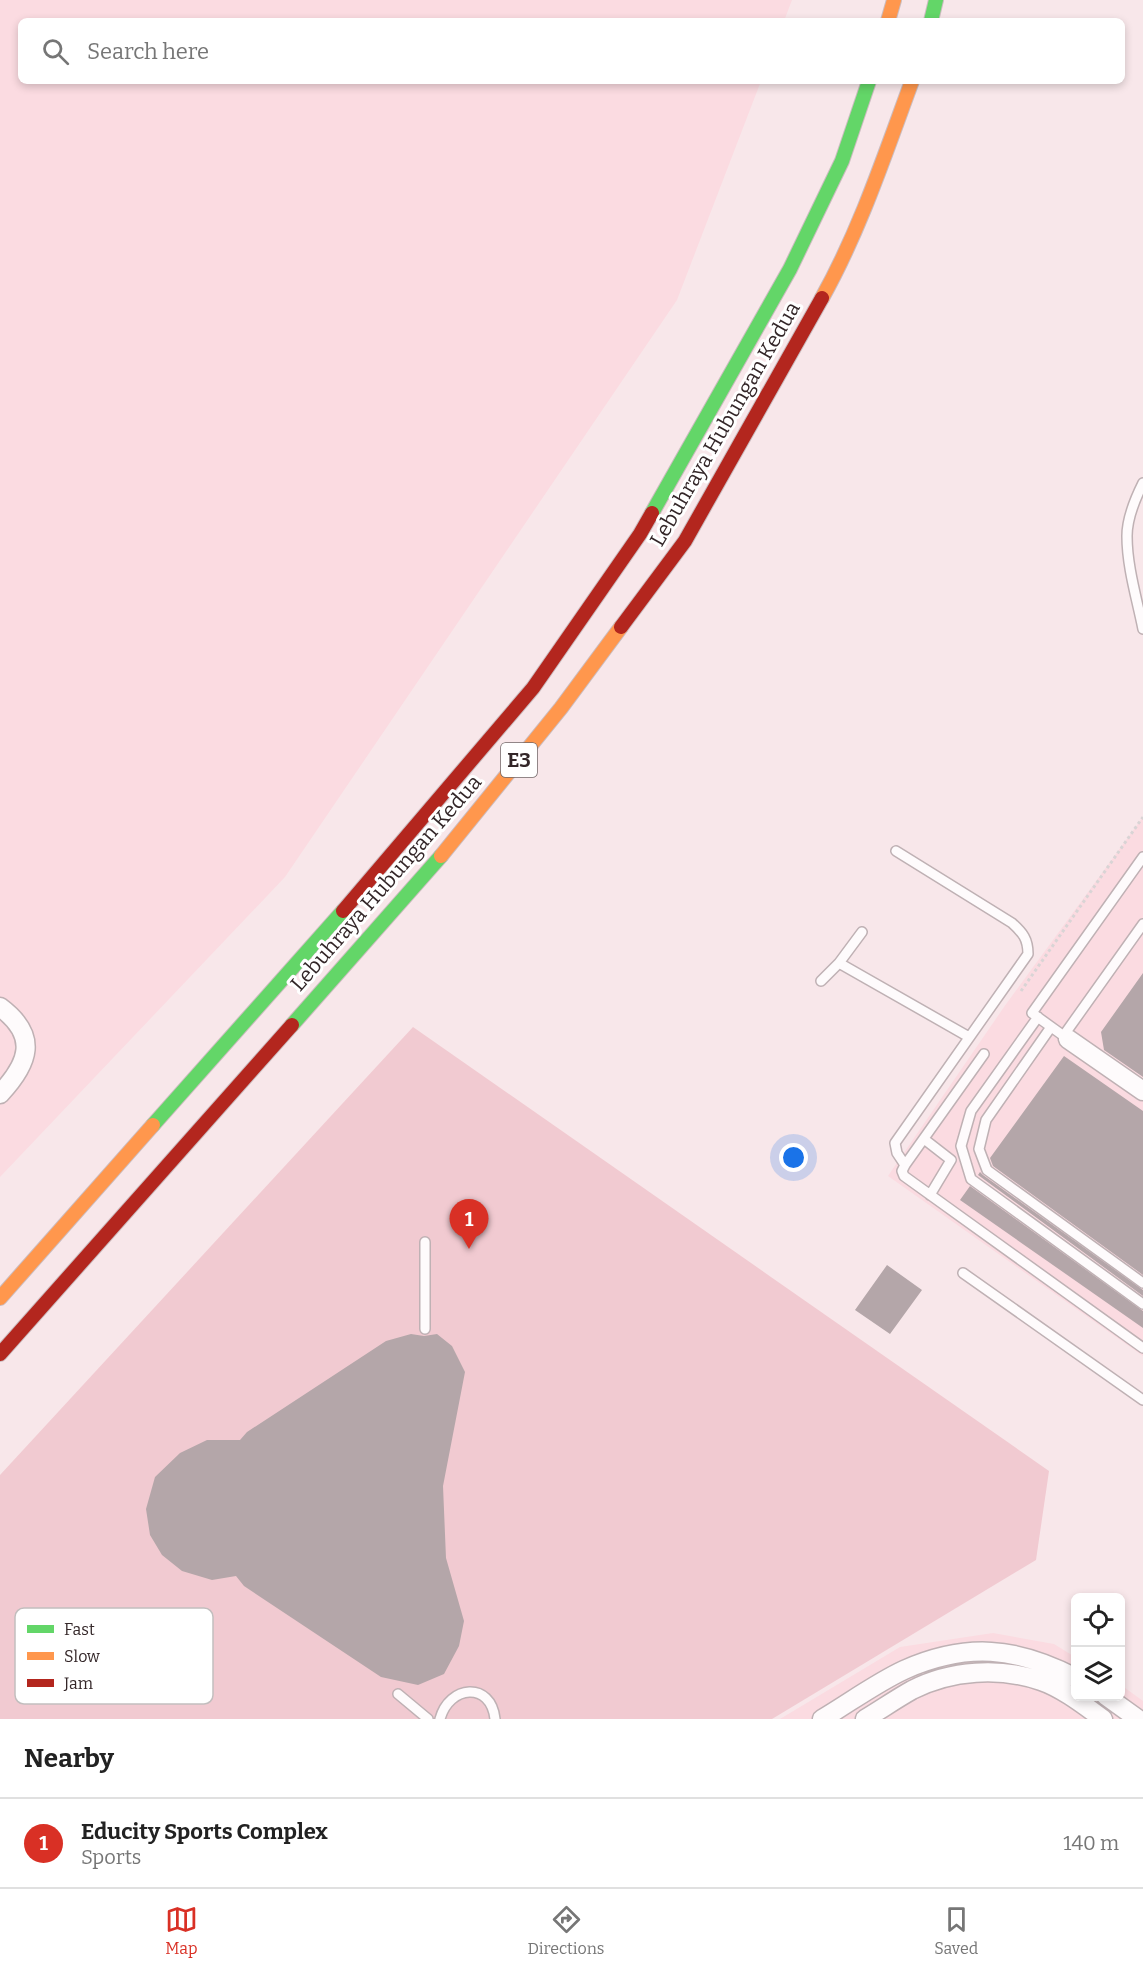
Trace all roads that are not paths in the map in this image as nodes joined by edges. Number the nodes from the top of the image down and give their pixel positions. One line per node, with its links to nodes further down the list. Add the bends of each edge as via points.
1 (894, 0): 3 (highway)
2 (936, 0): 4 (highway)
3 (889, 18)
4 (932, 18)
5 (868, 84): 29 (highway, Lebuhraya Hubungan Kedua / E3, via 842,161 790,269 640,534 533,688 378,871)
6 (911, 84): 33 (highway, Lebuhraya Hubungan Kedua / E3, via 835,275 685,541 561,708 423,878)
7 (1143, 483): 8 (lane, via 1133,503 1127,534)
8 (1143, 629)
9 (896, 850): 18 (lane, via 1012,923 1028,942 1028,954)
10 (1143, 857): 16 (lane)
11 (1143, 924): 19 (lane)
12 (862, 932): 13 (lane)
13 (839, 963): 14 (lane); 18 (lane)
14 (821, 981)
15 (0, 1006): 22 (street, via 21,1028 26,1045 23,1063)
16 (1035, 1015): 17 (lane); 30 (lane, via 971,1110 961,1146 971,1179)
17 (1052, 1027): 19 (lane); 28 (lane, via 986,1120 979,1149 987,1170)
18 (969, 1037): 24 (lane, via 895,1143)
19 (1066, 1037): 21 (street)
20 (984, 1054): 23 (lane)
21 (1143, 1091)
22 (0, 1094)
23 (924, 1139): 24 (lane); 25 (lane, via 951,1160)
24 (905, 1165): 25 (lane, via 904,1176)
25 (930, 1195): 32 (lane)
26 (425, 1242): 31 (lane)
27 (963, 1273): 34 (lane)
28 (1143, 1283)
29 (0, 1298)
30 (1143, 1304)
31 (425, 1329)
32 (1143, 1348)
33 (0, 1354)
34 (1143, 1400)
35 (1071, 1676): 41 (street, via 1011,1653 971,1651 934,1658 903,1670)
36 (398, 1694): 38 (lane)
37 (1113, 1701): 44 (street)
38 (428, 1719)
39 (440, 1719): 40 (lane, via 447,1701 466,1692 487,1699)
40 (495, 1719)
41 (822, 1719)
42 (865, 1719): 43 (street, via 912,1690 940,1679 972,1673 1007,1673 1043,1681)
43 (1103, 1719)
44 (1138, 1719)

